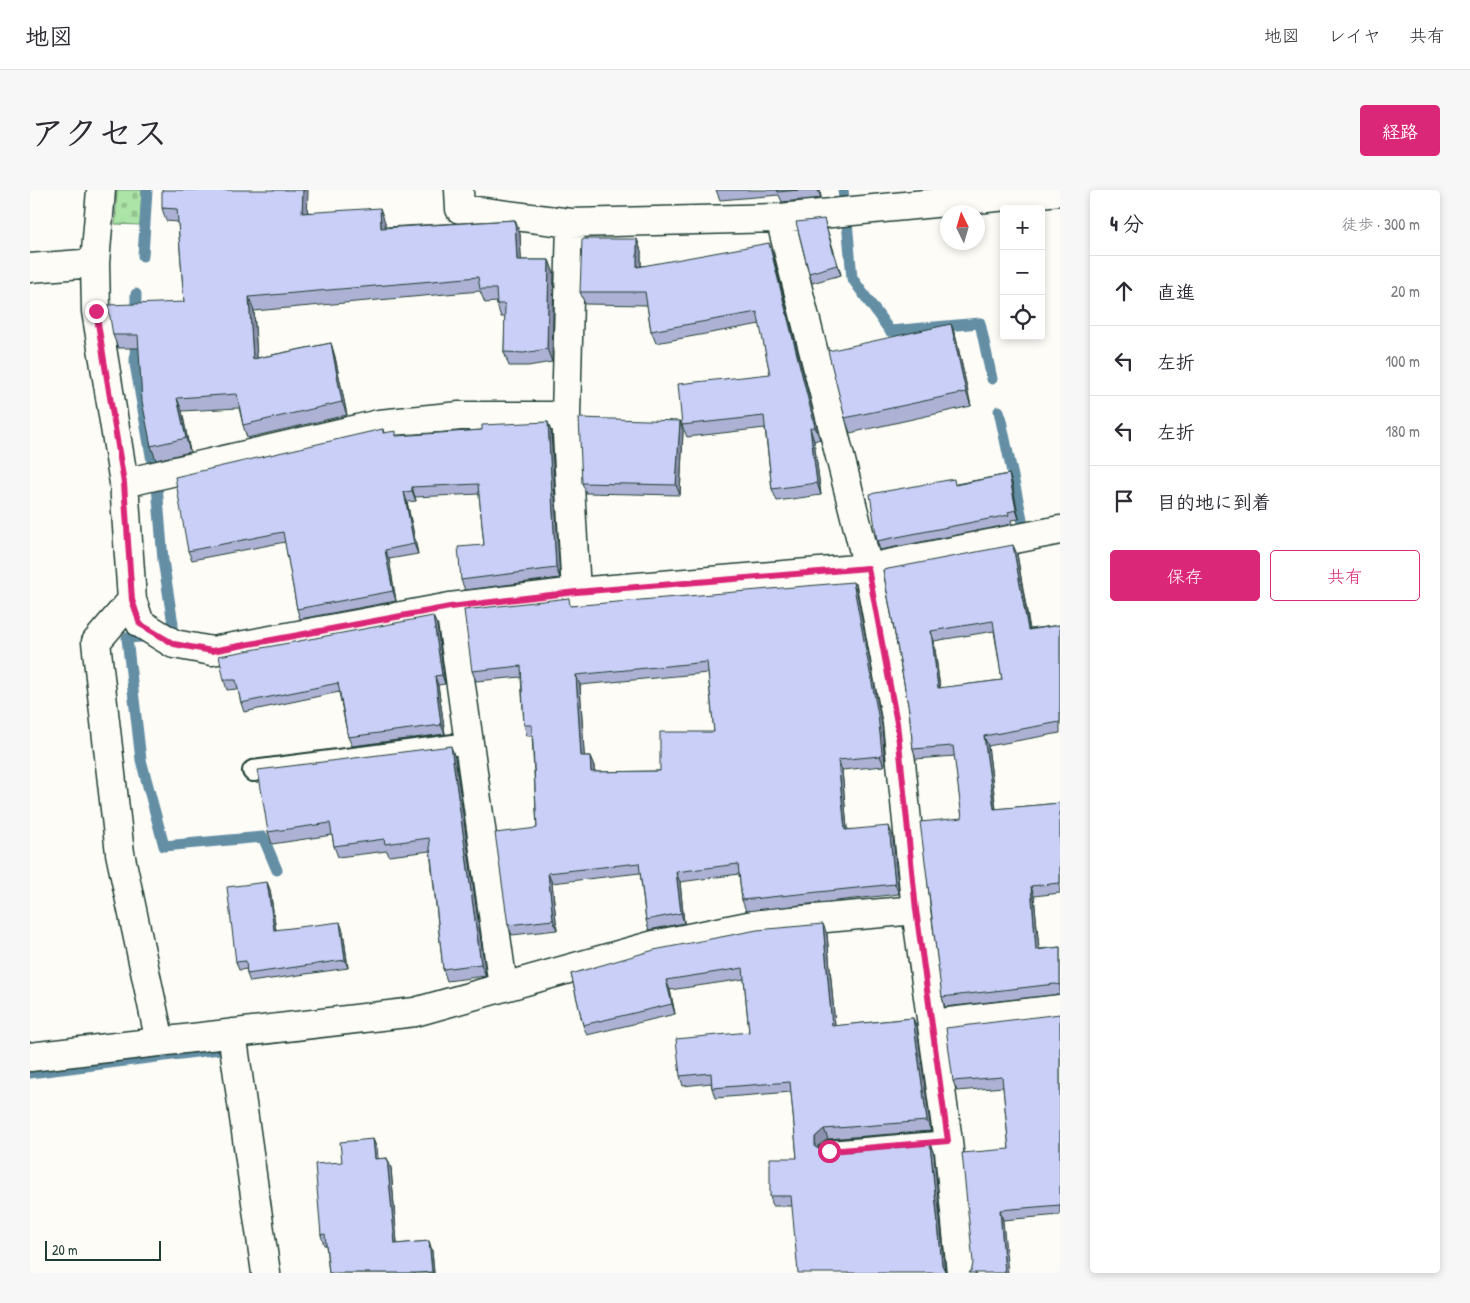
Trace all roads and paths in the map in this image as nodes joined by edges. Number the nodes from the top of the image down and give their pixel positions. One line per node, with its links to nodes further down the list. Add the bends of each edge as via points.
1 (101, 190): 6 (street)
2 (459, 190): 5 (street, via 460,209)
3 (1060, 191): 4 (street)
4 (780, 218): 5 (street); 11 (street)
5 (570, 223): 8 (street)
6 (95, 263): 7 (street); 9 (street, via 96,311)
7 (30, 268)
8 (566, 416): 9 (street, via 460,416 379,424); 12 (street)
9 (124, 483): 13 (street)
10 (1060, 530): 11 (street)
11 (868, 568): 12 (street); 17 (street, via 897,723)
12 (576, 592): 14 (street)
13 (132, 600): 14 (street, via 140,624 174,644 212,651); 22 (street, via 96,642 120,852)
14 (450, 607): 15 (street)
15 (469, 743): 16 (lane); 18 (street)
16 (253, 771)
17 (916, 910): 18 (street, via 758,924 654,945); 20 (street)
18 (503, 986): 21 (street, via 415,1012)
19 (1060, 1009): 20 (street)
20 (932, 1024): 24 (street)
21 (232, 1033): 22 (street); 26 (street)
22 (160, 1042): 23 (street)
23 (30, 1057)
24 (948, 1141): 25 (lane); 27 (street)
25 (829, 1151)
26 (266, 1273)
27 (961, 1273)

